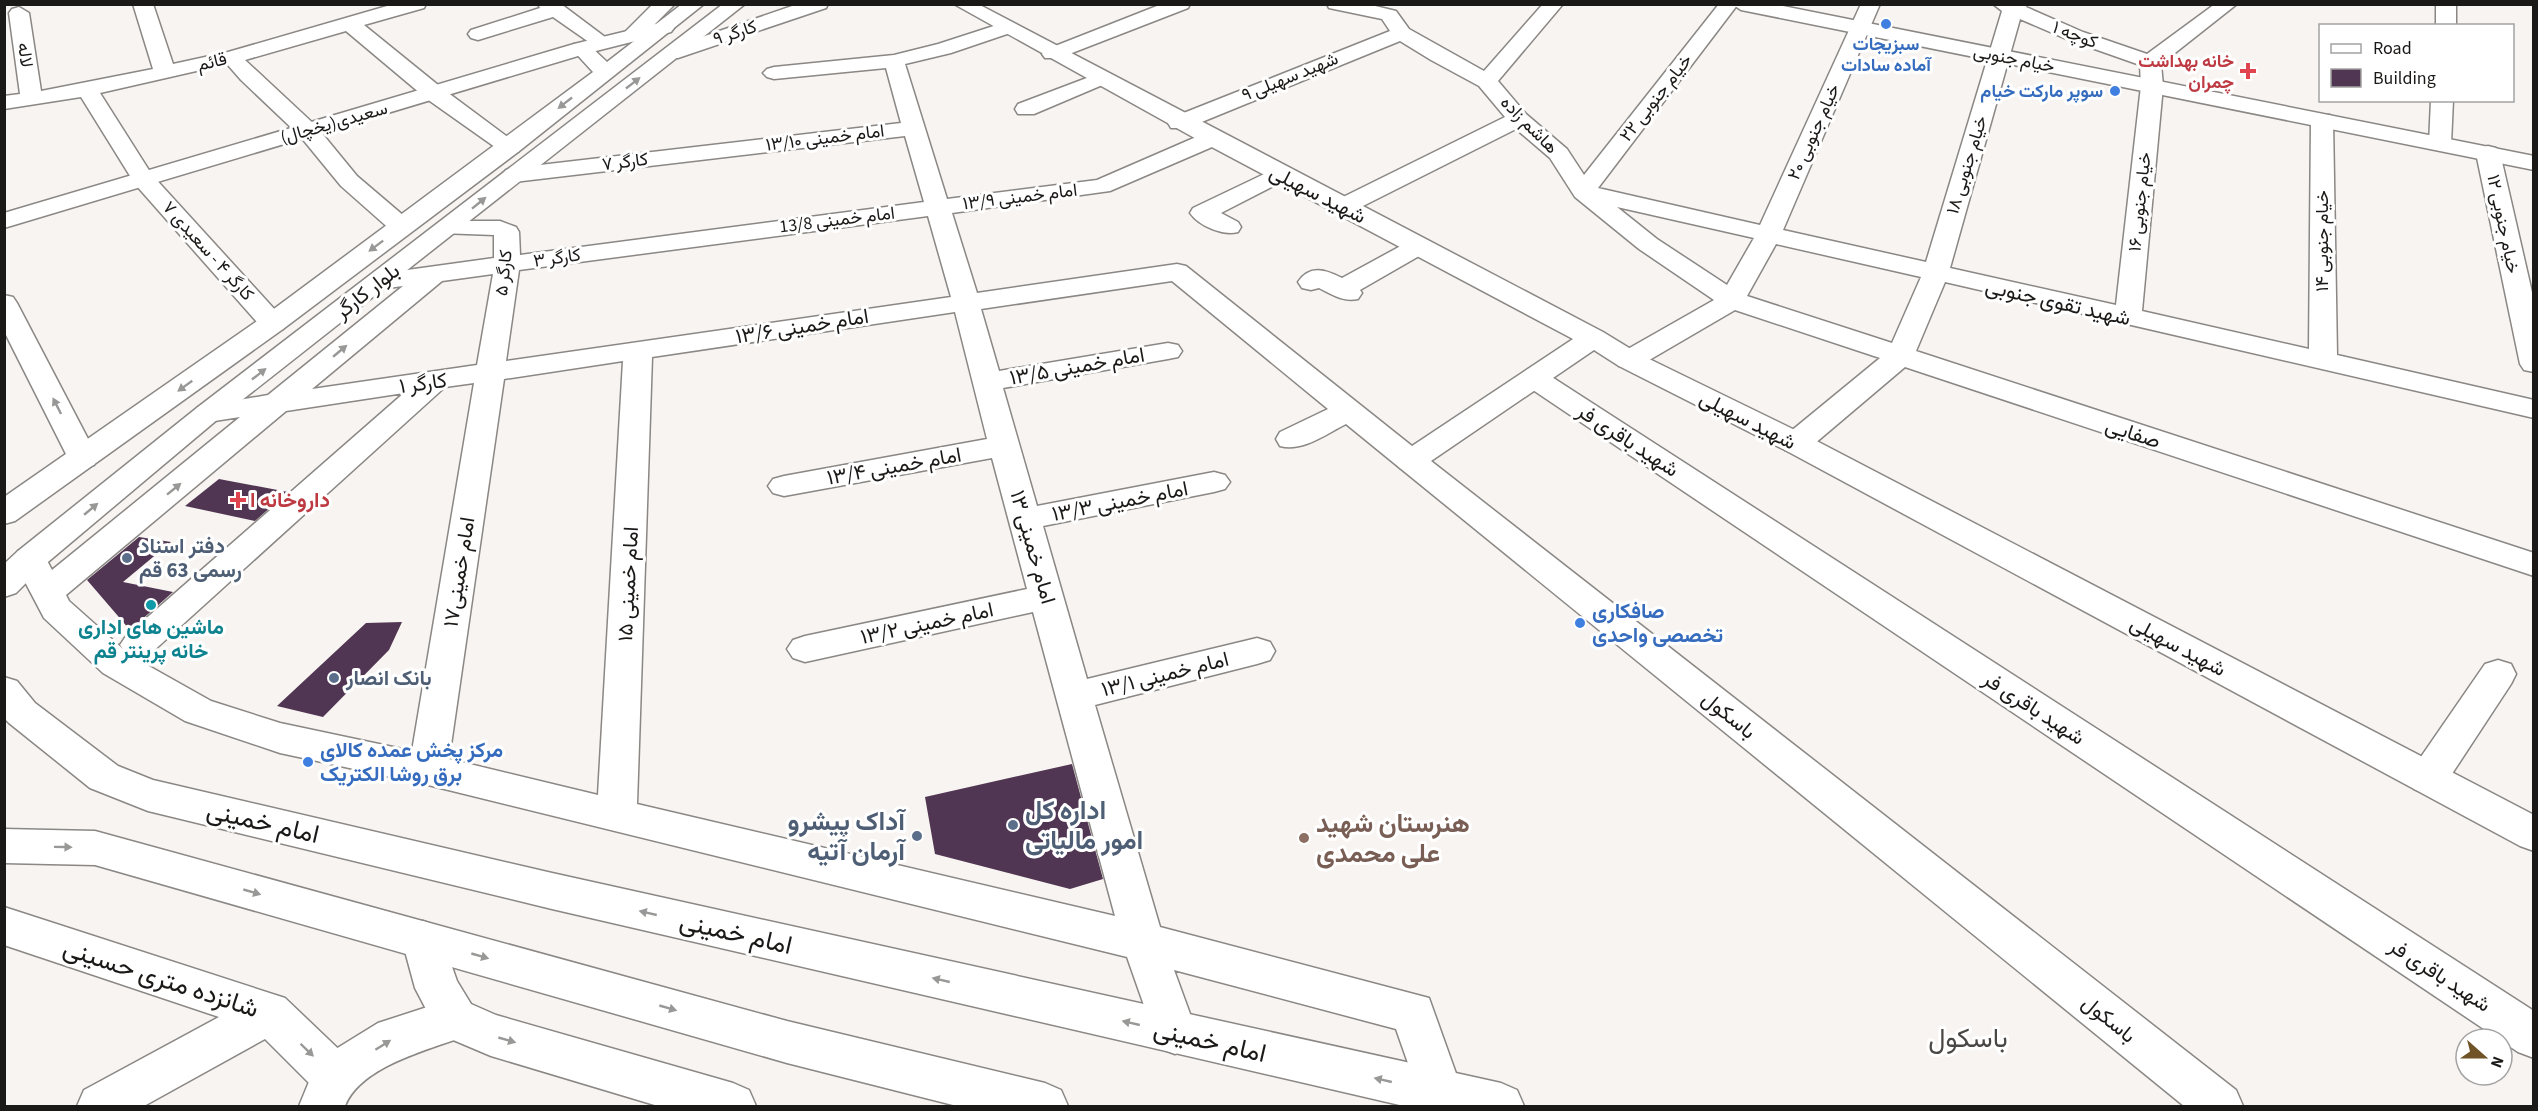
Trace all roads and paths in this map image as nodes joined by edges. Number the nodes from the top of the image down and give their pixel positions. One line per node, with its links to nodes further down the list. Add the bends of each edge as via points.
1 (143, 4): 35 (street)
2 (417, 4): 20 (street, قائم)
3 (695, 4): 18 (street, بلوار کارگر)
4 (736, 4): 28 (street, بلوار کارگر)
5 (819, 4): 28 (street, کارگر ۹)
6 (963, 4): 22 (street, شهید سهیلی)
7 (1181, 4): 29 (street)
8 (1336, 4): 19 (street, هاشم زاده)
9 (1554, 4): 38 (street)
10 (1729, 4): 60 (street, خیام جنوبی ۲۲)
11 (1741, 4): 23 (street, خیام جنوبی)
12 (1871, 4): 23 (street, خیام جنوبی ۲۰)
13 (2228, 4): 33 (street)
14 (2446, 4): 21 (street)
15 (2011, 6): 30 (street, خیام جنوبی ۱۸); 33 (street, کوچه ۱, via 2076,36)
16 (551, 7): 24 (street); 26 (street)
17 (19, 13): 42 (street, لاله)
18 (665, 16): 26 (street, سعیدی(یخچال), via 632,36); 34 (street, بلوار کارگر)
19 (1397, 17): 38 (street, هاشم زاده, via 1438,56); 48 (street, شهید سهیلی ۹, via 1280,80)
20 (351, 24): 31 (street, قائم); 41 (street)
21 (2446, 24)
22 (1006, 28): 27 (street); 29 (street, شهید سهیلی)
23 (1860, 28): 30 (street, خیام جنوبی); 69 (street, خیام جنوبی ۲۰)
24 (478, 34)
25 (918, 35): 27 (street)
26 (592, 46): 34 (street); 41 (street, سعیدی(یخچال))
27 (944, 49): 32 (street)
28 (671, 54): 58 (street, بلوار کارگر, one-way to 28)
29 (1052, 54): 37 (street, شهید سهیلی)
30 (2000, 56): 39 (street, خیام جنوبی); 73 (street, خیام جنوبی ۱۸)
31 (232, 57): 35 (street, قائم); 50 (street)
32 (894, 61): 36 (street, via 841,75); 49 (street, امام خمینی ۱۳)
33 (2150, 62): 39 (street, خیام جنوبی ۱۶)
34 (605, 72): 53 (street, بلوار کارگر, one-way to 53)
35 (165, 73): 40 (street, قائم)
36 (774, 73)
37 (1100, 80): 45 (street); 48 (street, شهید سهیلی)
38 (1487, 81): 46 (street, هاشم زاده)
39 (2152, 86): 47 (street, خیام جنوبی); 79 (street, خیام جنوبی ۱۶)
40 (87, 90): 42 (street, قائم); 59 (street, کارگر ۴ - سعیدی ۷)
41 (435, 94): 50 (street, سعیدی(یخچال)); 53 (street)
42 (31, 98): 44 (street, قائم)
43 (2442, 102): 52 (street)
44 (4, 103)
45 (1026, 109)
46 (1518, 119): 60 (street, هاشم زاده, via 1559,154); 61 (street)
47 (2322, 120): 52 (street, خیام جنوبی); 86 (street, خیام جنوبی ۱۴)
48 (1179, 123): 51 (street, شهید سهیلی)
49 (914, 128): 54 (street, امام خمینی ۱۳/۱۰); 62 (street, امام خمینی ۱۳)
50 (308, 131): 59 (street, سعیدی(یخچال)); 64 (street, via 349,181)
51 (1211, 139): 57 (street, شهید سهیلی); 62 (street, امام خمینی ۱۳/۹, via 1101,186)
52 (2440, 144): 55 (street, خیام جنوبی)
53 (510, 147): 64 (street, بلوار کارگر)
54 (736, 149): 58 (street, کارگر ۷)
55 (2488, 153): 56 (street, خیام جنوبی); 87 (street, خیام جنوبی ۱۲)
56 (2534, 163)
57 (1279, 174): 61 (street, شهید سهیلی); 66 (street, via 1202,213)
58 (514, 175): 67 (street, بلوار کارگر, one-way to 58)
59 (143, 179): 63 (street, سعیدی(یخچال)); 80 (street, کارگر ۴ - سعیدی ۷)
60 (1583, 192): 69 (street, شهید تقوی جنوبی); 76 (street, هاشم زاده, via 1648,244)
61 (1344, 206): 70 (street, شهید سهیلی)
62 (939, 207): 68 (street, امام خمینی 13/8); 77 (street, امام خمینی ۱۳)
63 (4, 221)
64 (402, 226): 80 (street, بلوار کارگر, one-way to 80)
65 (490, 227): 67 (street, کارگر ۵); 71 (street, کارگر ۵, via 507,232); 72 (street)
66 (1229, 227)
67 (449, 228): 74 (street, بلوار کارگر)
68 (734, 233): 71 (street, کارگر ۳)
69 (1768, 235): 73 (street, شهید تقوی جنوبی); 76 (street, خیام جنوبی ۲۰)
70 (1417, 247): 75 (street, via 1345,291 1319,277); 81 (street, شهید سهیلی)
71 (507, 265): 72 (street, کارگر ۳); 88 (street, کارگر ۵)
72 (434, 274): 74 (street, کارگر ۳); 92 (street, one-way to 72)
73 (1935, 274): 79 (street, شهید تقوی جنوبی); 84 (street, خیام جنوبی ۱۸)
74 (380, 281): 95 (street, بلوار کارگر, one-way to 74)
75 (1311, 282)
76 (1732, 300): 84 (street, صفایی); 85 (street)
77 (966, 301): 82 (street, امام خمینی ۱۳/۶); 91 (street, امام خمینی ۱۳); 94 (street, امام خمینی ۱۳/۶, via 1177,272)
78 (4, 303): 101 (street, one-way to 78)
79 (2128, 318): 86 (street, شهید تقوی جنوبی)
80 (273, 323): 96 (street, بلوار کارگر, one-way to 96)
81 (1593, 338): 85 (street, شهید سهیلی); 89 (street)
82 (638, 351): 88 (street, کارگر ۱); 119 (street, امام خمینی ۱۵)
83 (1168, 351): 91 (street, امام خمینی ۱۳/۵)
84 (1900, 356): 98 (street); 107 (street, صفایی)
85 (1629, 360): 98 (street, شهید سهیلی)
86 (2323, 362): 93 (street, شهید تقوی جنوبی)
87 (2534, 364)
88 (489, 373): 90 (street, کارگر ۱); 117 (street, امام خمینی۱۷)
89 (1534, 378): 102 (street); 128 (street, شهید باقری فر)
90 (435, 381): 92 (street, کارگر ۱); 111 (street)
91 (987, 382): 99 (street, امام خمینی ۱۳)
92 (278, 403): 95 (street, کارگر ۱); 108 (street, one-way to 92)
93 (2534, 409)
94 (1348, 411): 97 (street); 102 (street, باسکول)
95 (208, 413): 100 (street, بلوار کارگر)
96 (112, 438): 100 (street, via 86,468 91,475 123,470); 101 (street, بلوار کارگر)
97 (1291, 439)
98 (1796, 443): 118 (street, شهید سهیلی)
99 (1004, 446): 104 (street, امام خمینی ۱۳/۴); 106 (street, امام خمینی ۱۳)
100 (166, 447): 108 (street, بلوار کارگر, one-way to 100)
101 (83, 458): 105 (street, بلوار کارگر)
102 (1411, 461): 135 (street, باسکول)
103 (1214, 482): 106 (street, امام خمینی ۱۳/۳)
104 (784, 486)
105 (4, 513)
106 (1025, 519): 110 (street, امام خمینی ۱۳)
107 (2534, 565)
108 (39, 576): 109 (street, بلوار کارگر); 117 (street, via 56,609 116,664 198,711 280,738)
109 (4, 585)
110 (1048, 597): 112 (street, امام خمینی ۱۳/۲); 116 (street, امام خمینی ۱۳)
111 (138, 645)
112 (805, 649)
113 (1257, 651): 116 (street, امام خمینی ۱۳/۱)
114 (2499, 674): 118 (street)
115 (4, 691): 127 (street, امام خمینی, one-way to 115, via 148,795 104,777 22,713)
116 (1073, 696): 124 (street, امام خمینی ۱۳)
117 (428, 770): 119 (street)
118 (2428, 778): 120 (street, شهید سهیلی)
119 (617, 816): 124 (street)
120 (2534, 834)
121 (4, 846): 123 (street, one-way to 123, via 94,848)
122 (4, 926): 125 (street, شانزده متری حسینی)
123 (423, 940): 126 (street, via 437,988); 133 (street, one-way to 133)
124 (1143, 942): 127 (street, امام خمینی ۱۳); 130 (street, via 1413,1013)
125 (269, 1013): 129 (street, شانزده متری حسینی, one-way to 129); 131 (street)
126 (455, 1019): 129 (street, one-way to 126, via 394,1038); 132 (street, one-way to 132, via 491,1035)
127 (1174, 1033): 130 (street, امام خمینی, one-way to 127)
128 (2534, 1037)
129 (328, 1091)
130 (1440, 1093): 134 (street, امام خمینی)
131 (100, 1107)
132 (733, 1107)
133 (1045, 1107)
134 (1501, 1107)
135 (2220, 1107)

